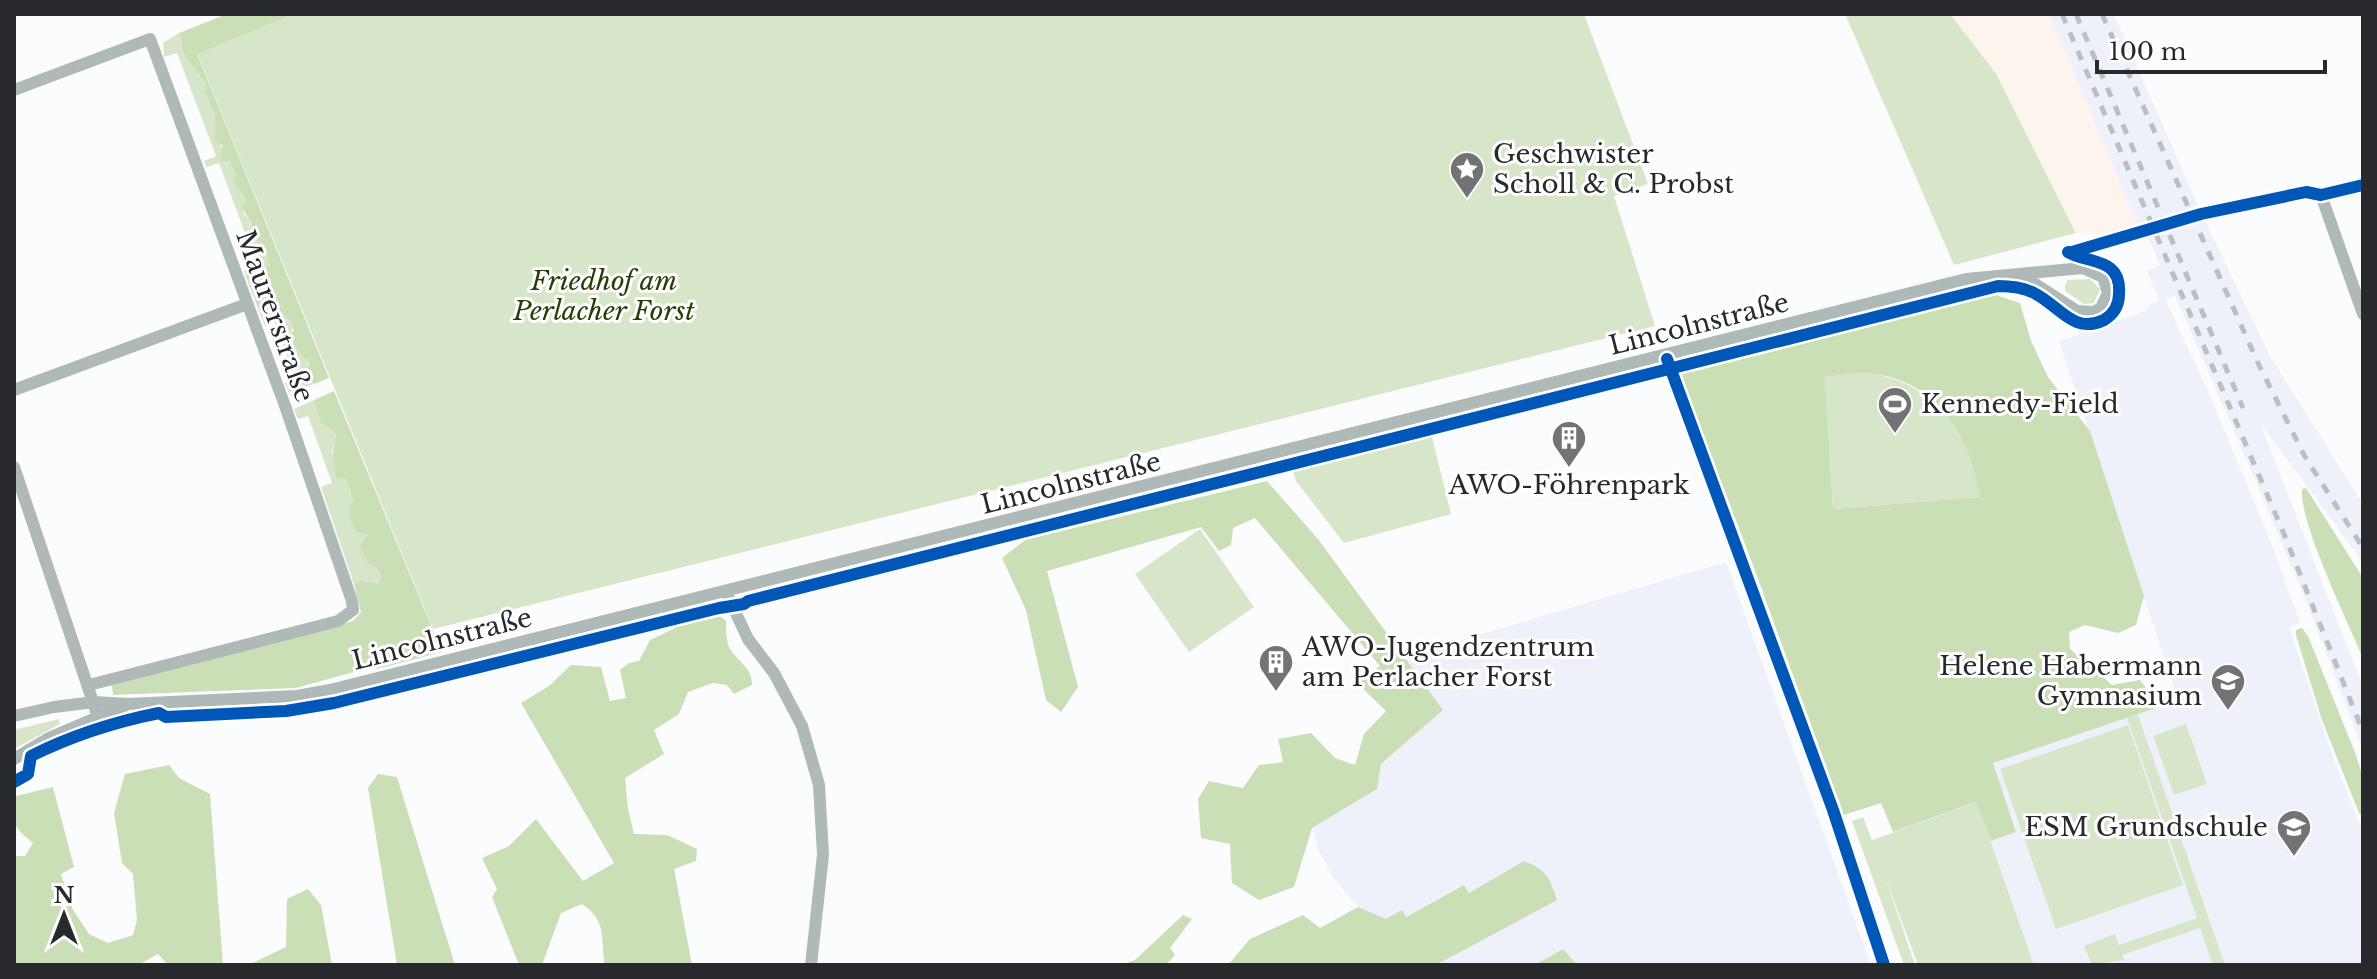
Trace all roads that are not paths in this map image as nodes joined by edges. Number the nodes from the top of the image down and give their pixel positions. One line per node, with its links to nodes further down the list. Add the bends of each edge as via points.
1 (14, 90): 4 (street, Maurerstraße, via 150,39)
2 (2363, 185): 5 (street, via 2321,195)
3 (2020, 274): 3 (street, Lincolnstraße, via 2085,313 2101,308 2108,293 2103,277 2083,268); 8 (street, Lincolnstraße, via 1966,279)
4 (247, 304): 6 (street); 9 (street, Maurerstraße)
5 (2363, 314)
6 (14, 390)
7 (14, 467): 10 (street)
8 (726, 592): 12 (street, Lincolnstraße, via 330,690); 16 (street, via 748,639 774,673 802,726 819,785 823,855)
9 (353, 610): 10 (street, Lincolnstraße, via 338,621)
10 (89, 685): 11 (street)
11 (94, 702): 12 (street, Lincolnstraße); 13 (street, Lincolnstraße); 14 (street)
12 (128, 704): 14 (street, Lincolnstraße)
13 (14, 716)
14 (98, 717): 15 (street, Lincolnstraße)
15 (14, 759)
16 (816, 964)

